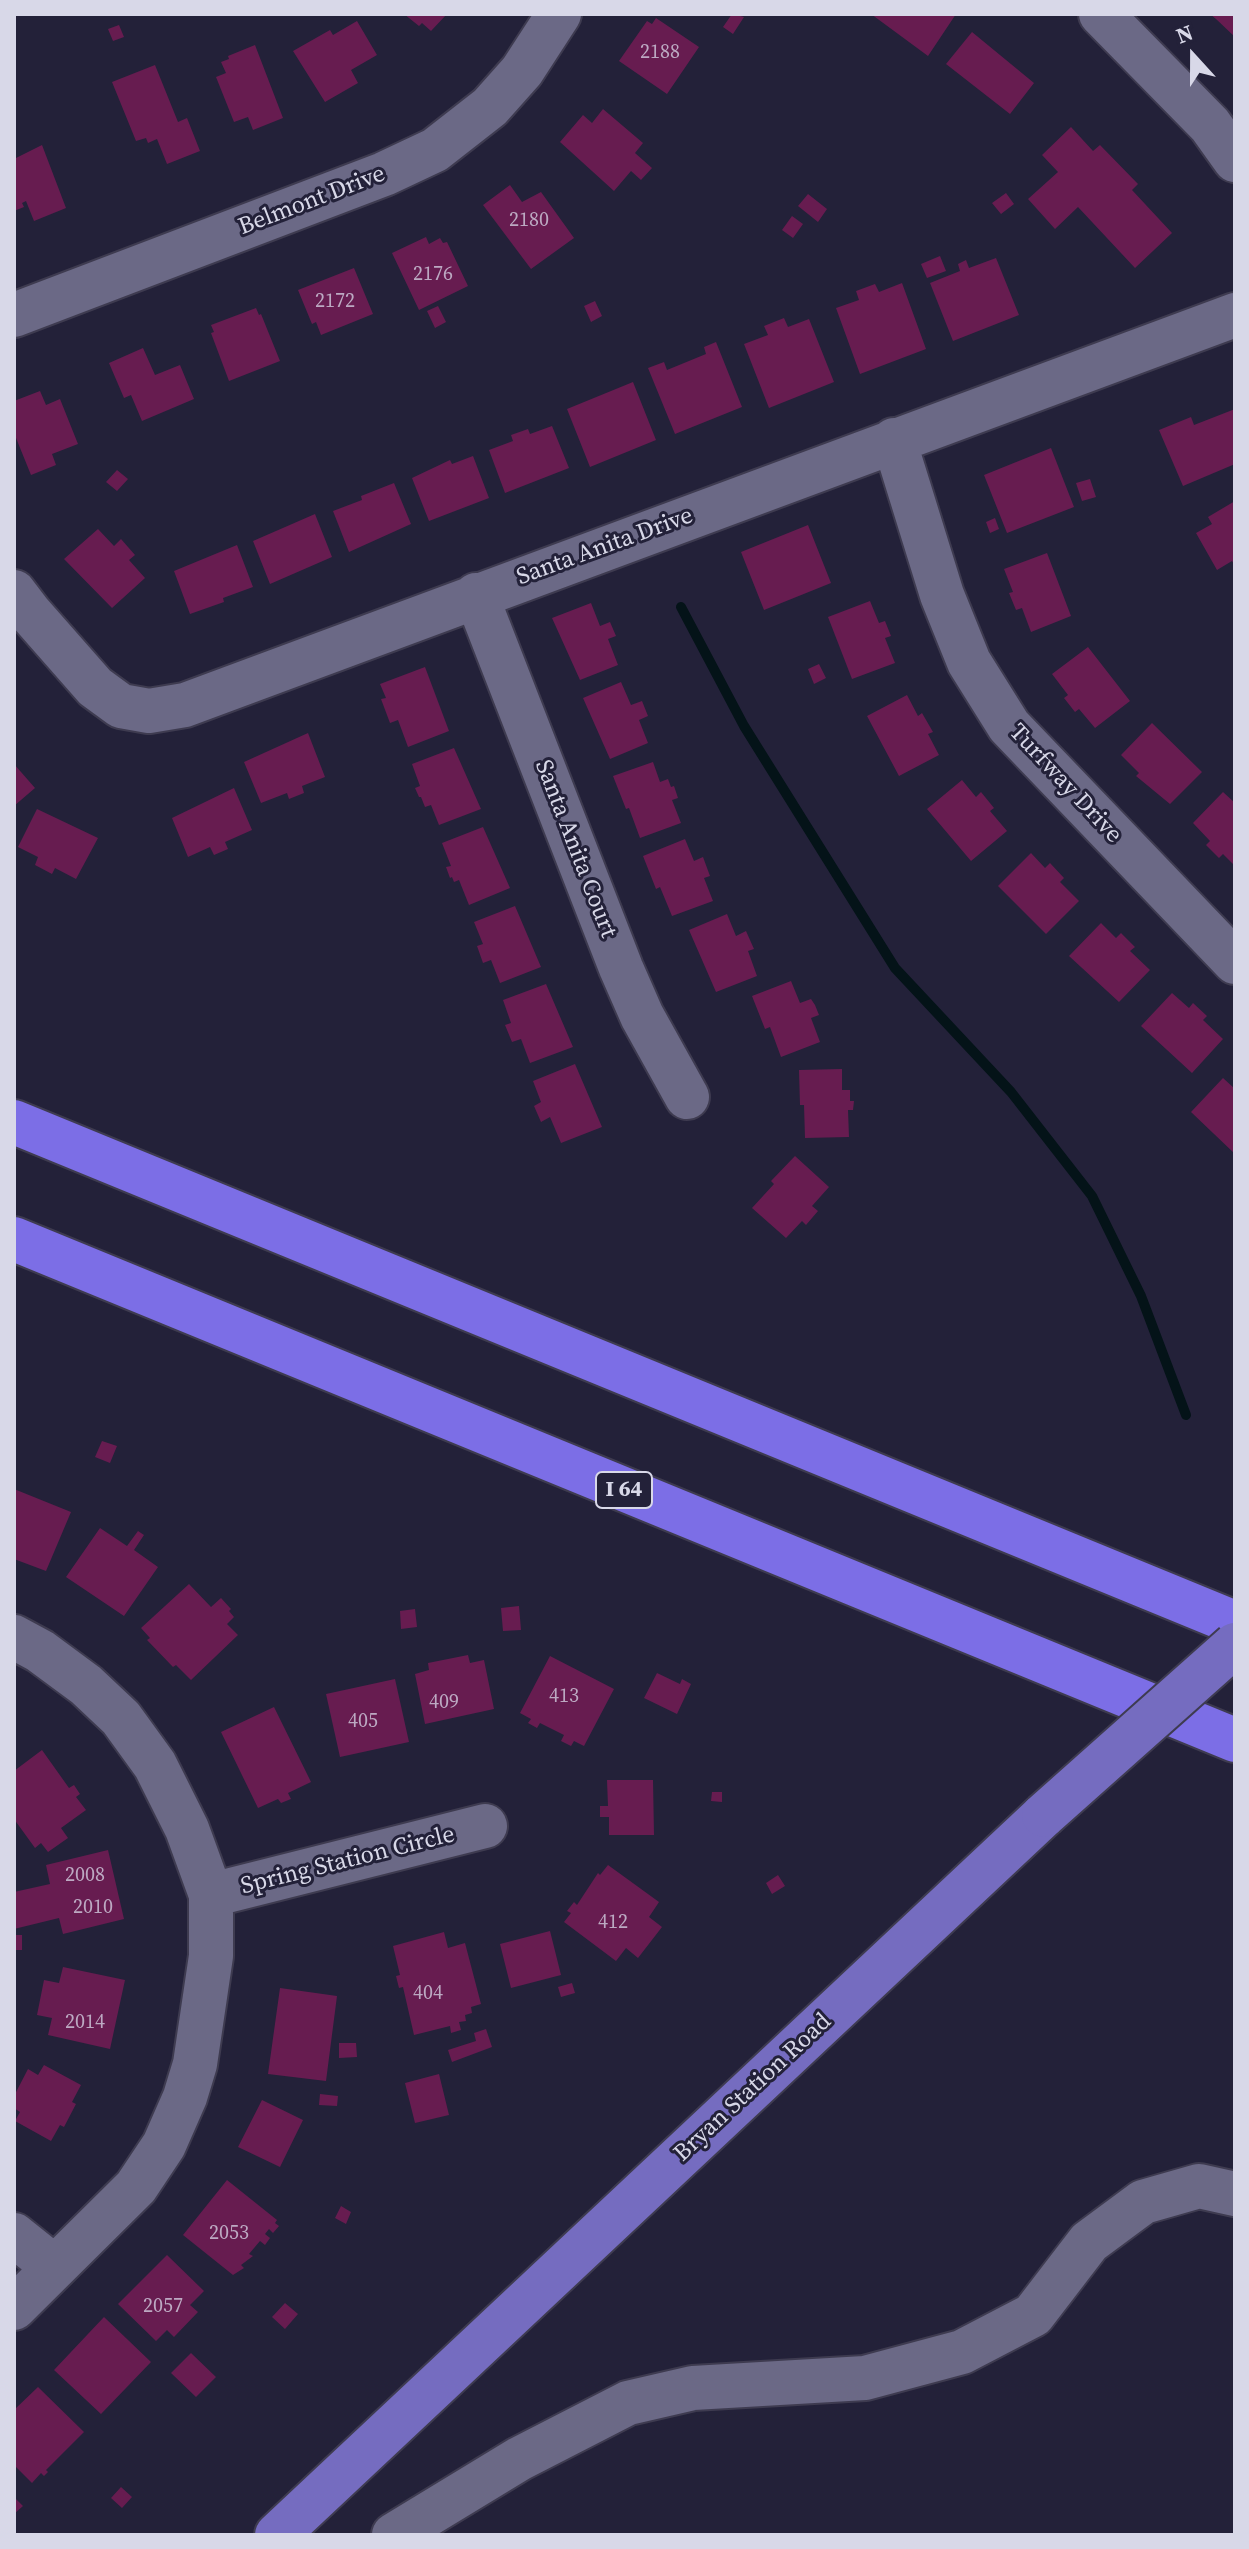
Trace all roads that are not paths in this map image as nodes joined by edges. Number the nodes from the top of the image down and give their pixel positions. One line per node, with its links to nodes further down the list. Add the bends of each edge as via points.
1 (559, 14): 4 (street, Belmont Drive, via 522,71 490,107 435,150)
2 (1101, 14): 3 (street, via 1210,125)
3 (1235, 160)
4 (14, 315)
5 (1235, 315): 6 (street, Santa Anita Drive)
6 (894, 440): 8 (street, Santa Anita Drive); 9 (street, Turfway Drive, via 942,595 969,662 1009,726)
7 (14, 592): 8 (street, Santa Anita Drive, via 95,687 121,706 149,711 185,705)
8 (476, 595): 10 (street, Santa Anita Court, via 621,968)
9 (1235, 962)
10 (687, 1097)
11 (14, 1122): 13 (highway)
12 (14, 1239): 16 (highway, I 64)
13 (1235, 1623)
14 (14, 1637): 18 (street, via 40,1651 121,1718 155,1765 187,1829)
15 (1235, 1645): 23 (main road, Bryan Station Road, bridge, via 1044,1815)
16 (1235, 1740)
17 (485, 1826): 18 (street, Spring Station Circle)
18 (211, 1895): 21 (street, via 206,2004 185,2097 164,2145 136,2187)
19 (1235, 2194): 24 (street, via 1199,2186 1143,2202 1089,2242 1033,2315 962,2352 865,2378 693,2388 628,2403 519,2459)
20 (14, 2235): 21 (street)
21 (54, 2267): 22 (street)
22 (14, 2308)
23 (277, 2535)
24 (394, 2535)

